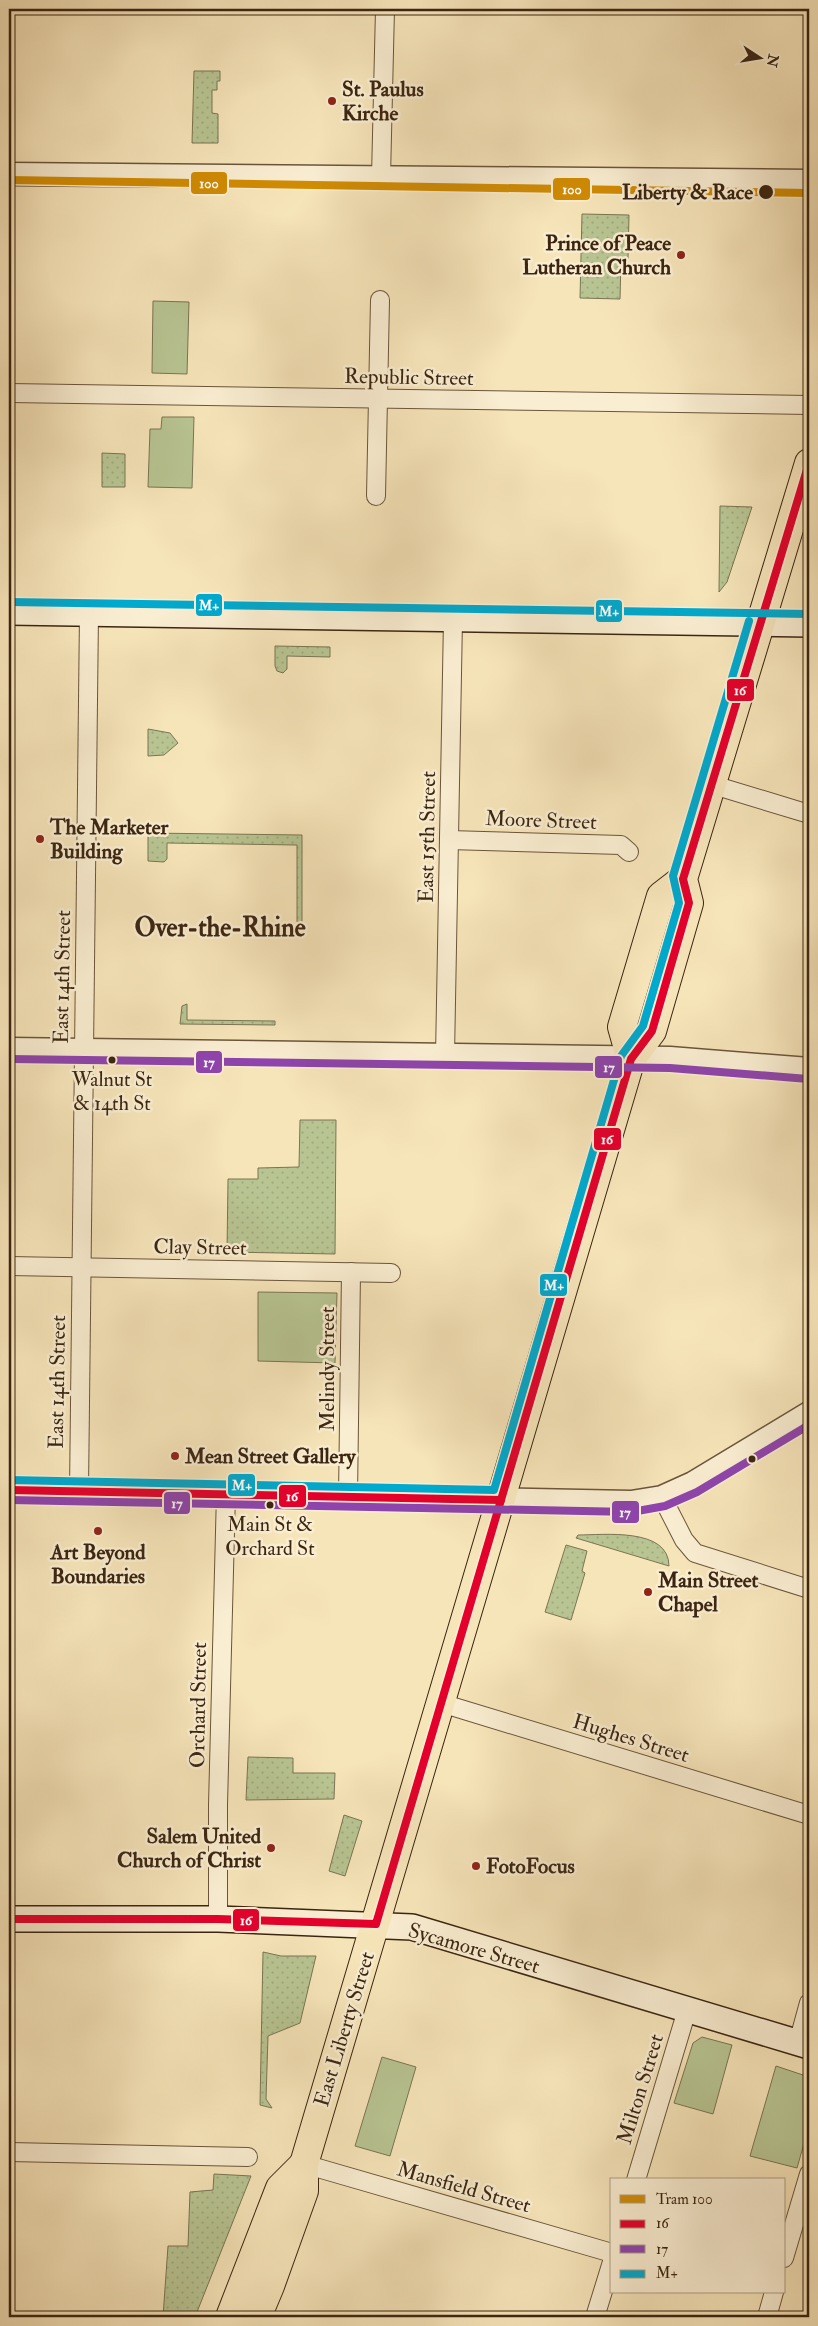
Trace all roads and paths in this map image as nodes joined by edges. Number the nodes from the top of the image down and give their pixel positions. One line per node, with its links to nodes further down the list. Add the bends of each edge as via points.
1 (385, 9): 3 (street)
2 (9, 174): 3 (street)
3 (381, 177): 4 (street)
4 (809, 181)
5 (380, 300): 7 (street)
6 (9, 393): 7 (street, Republic Street)
7 (377, 399): 8 (street, Republic Street); 10 (street)
8 (809, 405)
9 (809, 463): 14 (main road, East Liberty Street)
10 (376, 496)
11 (9, 612): 12 (main road)
12 (89, 613): 13 (main road); 21 (street, East 14th Street)
13 (453, 619): 14 (main road); 18 (street, East 15th Street)
14 (759, 624): 15 (main road); 16 (main road, East Liberty Street)
15 (809, 624)
16 (710, 784): 17 (street); 23 (main road, East Liberty Street, via 683,879 688,903 652,1031)
17 (809, 814)
18 (449, 840): 19 (street, Moore Street, via 621,845); 22 (street, East 15th Street)
19 (629, 852)
20 (9, 1049): 21 (street)
21 (84, 1051): 22 (street); 26 (street, East 14th Street)
22 (445, 1056): 23 (street)
23 (630, 1059): 24 (street, via 678,1059); 35 (main road, East Liberty Street)
24 (809, 1069)
25 (9, 1266): 26 (street, Clay Street)
26 (81, 1267): 27 (street, Clay Street); 31 (street, East 14th Street)
27 (351, 1272): 28 (street, Clay Street); 33 (street, Melindy Street)
28 (391, 1273)
29 (809, 1413): 34 (street, via 693,1483)
30 (9, 1490): 31 (street)
31 (78, 1491): 32 (street)
32 (226, 1493): 33 (street); 40 (street, Orchard Street)
33 (348, 1496): 35 (street)
34 (662, 1497): 35 (street, via 631,1502); 36 (street, via 684,1540 695,1553)
35 (500, 1500): 37 (main road, East Liberty Street)
36 (809, 1589)
37 (441, 1703): 38 (street, Hughes Street); 41 (main road, East Liberty Street)
38 (809, 1816)
39 (9, 1919): 40 (main road, Sycamore Street)
40 (218, 1919): 41 (main road, Sycamore Street)
41 (376, 1924): 43 (main road, Sycamore Street, via 412,1927); 47 (main road, East Liberty Street)
42 (809, 2003): 44 (street)
43 (687, 2010): 44 (main road, Sycamore Street); 49 (street, Milton Street)
44 (804, 2044)
45 (9, 2152): 46 (street)
46 (248, 2157)
47 (304, 2164): 51 (street, Mansfield Street); 54 (main road, East Liberty Street, via 280,2188); 55 (main road, East Liberty Street, via 304,2191)
48 (809, 2174): 50 (street)
49 (637, 2178)
50 (786, 2251)
51 (610, 2252)
52 (610, 2268): 56 (street)
53 (773, 2294): 57 (street)
54 (230, 2317)
55 (257, 2317)
56 (595, 2317)
57 (767, 2317)

